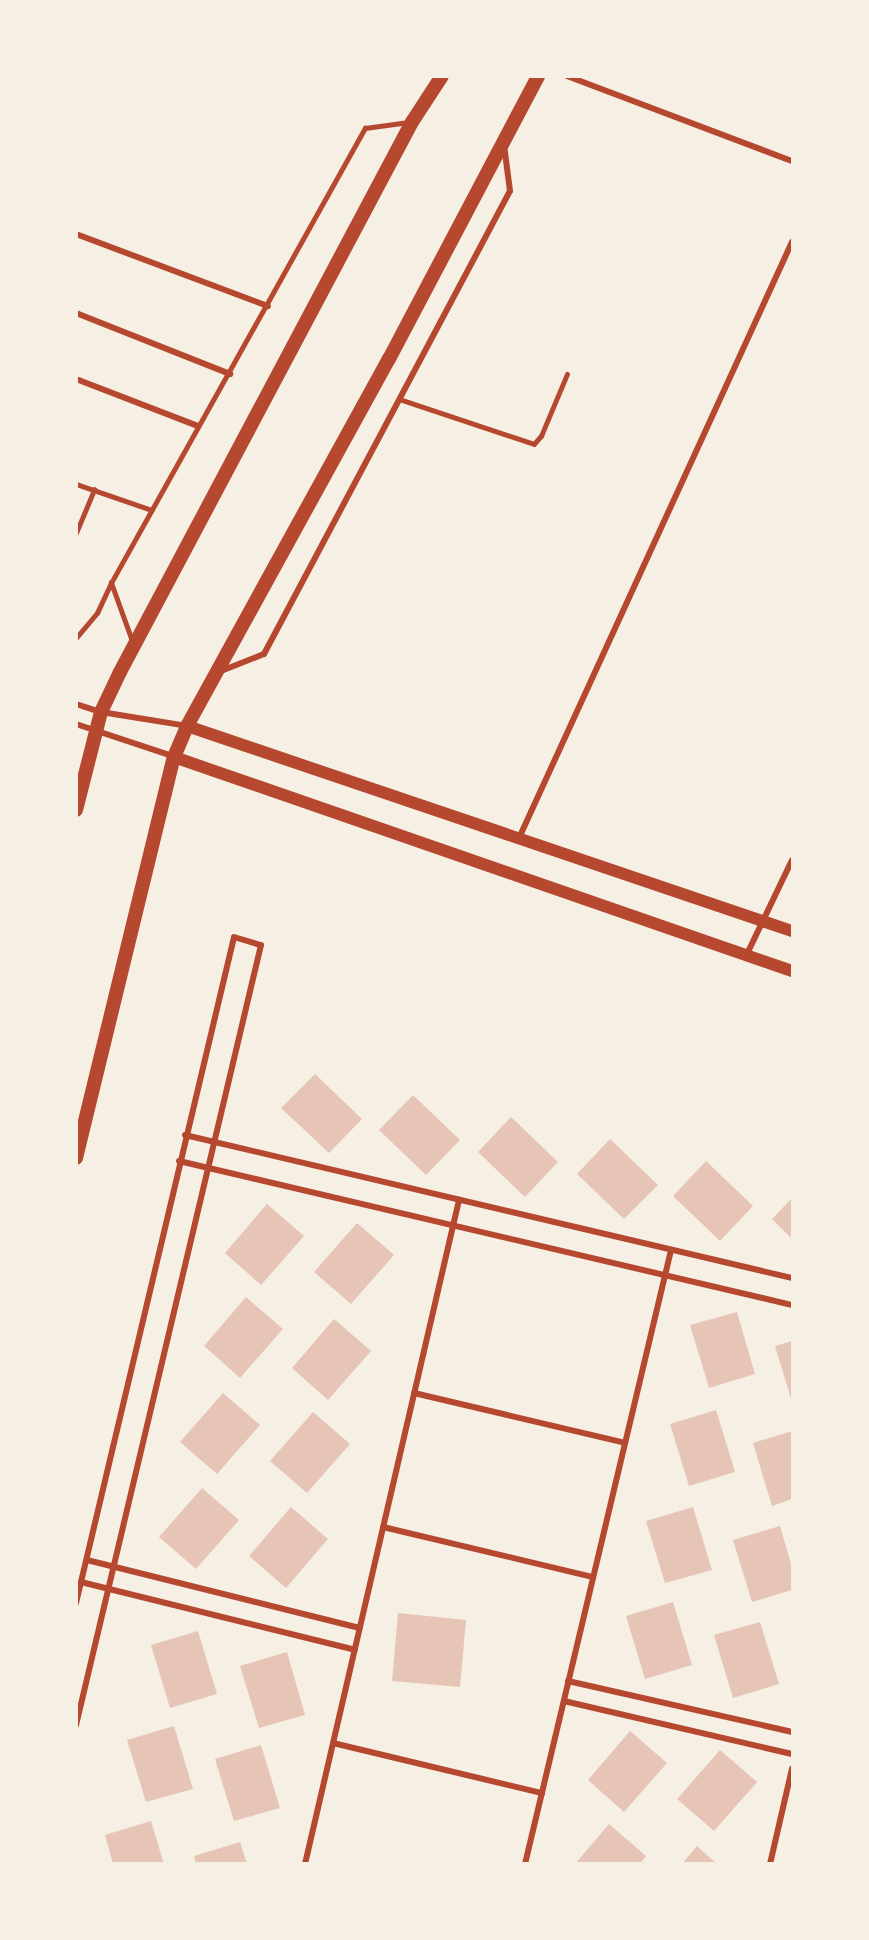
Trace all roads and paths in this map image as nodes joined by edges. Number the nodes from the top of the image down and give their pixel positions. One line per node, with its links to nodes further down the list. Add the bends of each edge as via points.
1 (442, 76): 4 (main road)
2 (538, 76): 5 (main road)
3 (567, 76): 6 (street)
4 (412, 122): 9 (lane, via 365,128); 22 (main road)
5 (503, 139): 14 (street, via 510,190); 23 (main road, via 389,359)
6 (792, 161)
7 (76, 234): 9 (street)
8 (792, 242): 31 (street)
9 (268, 306): 11 (lane)
10 (76, 313): 11 (street)
11 (230, 374): 15 (lane)
12 (567, 374): 14 (lane, via 534,444)
13 (76, 379): 15 (street)
14 (399, 399): 23 (street, via 264,654)
15 (198, 426): 18 (lane)
16 (76, 484): 17 (lane)
17 (94, 490): 18 (lane); 19 (lane)
18 (152, 510): 20 (lane)
19 (76, 533)
20 (111, 583): 21 (lane, via 97,613); 22 (lane)
21 (76, 638)
22 (134, 645): 25 (main road)
23 (212, 675): 27 (main road)
24 (76, 704): 25 (street)
25 (101, 712): 27 (street); 28 (main road)
26 (76, 724): 28 (street)
27 (187, 726): 29 (main road); 31 (main road)
28 (96, 731): 29 (street); 30 (main road)
29 (174, 757): 35 (main road); 39 (main road)
30 (76, 810)
31 (519, 838): 33 (main road)
32 (792, 860): 33 (street)
33 (764, 920): 34 (main road); 35 (street)
34 (792, 931)
35 (747, 954): 36 (main road)
36 (792, 970)
37 (185, 1135): 38 (street); 38 (street, via 234,938 261,945); 40 (street)
38 (213, 1142): 41 (street); 42 (street)
39 (76, 1158)
40 (179, 1161): 41 (street); 51 (street)
41 (207, 1167): 43 (street); 52 (street)
42 (459, 1200): 43 (street); 44 (street)
43 (453, 1225): 45 (street); 48 (street)
44 (671, 1250): 45 (street); 46 (street)
45 (665, 1275): 47 (street); 49 (street)
46 (792, 1278)
47 (792, 1305)
48 (414, 1393): 49 (street); 50 (street)
49 (625, 1443): 53 (street)
50 (383, 1527): 53 (street); 57 (street)
51 (87, 1560): 52 (street); 54 (street)
52 (114, 1567): 55 (street); 57 (street)
53 (593, 1577): 59 (street)
54 (81, 1582): 55 (street); 56 (street)
55 (108, 1589): 58 (street); 61 (street)
56 (76, 1603)
57 (360, 1628): 58 (street)
58 (355, 1650): 63 (street)
59 (568, 1681): 60 (street); 62 (street)
60 (564, 1701): 64 (street); 66 (street)
61 (76, 1725)
62 (792, 1732)
63 (333, 1743): 66 (street); 67 (street)
64 (792, 1754)
65 (792, 1769): 69 (street)
66 (542, 1793): 68 (street)
67 (305, 1863)
68 (525, 1863)
69 (770, 1863)

